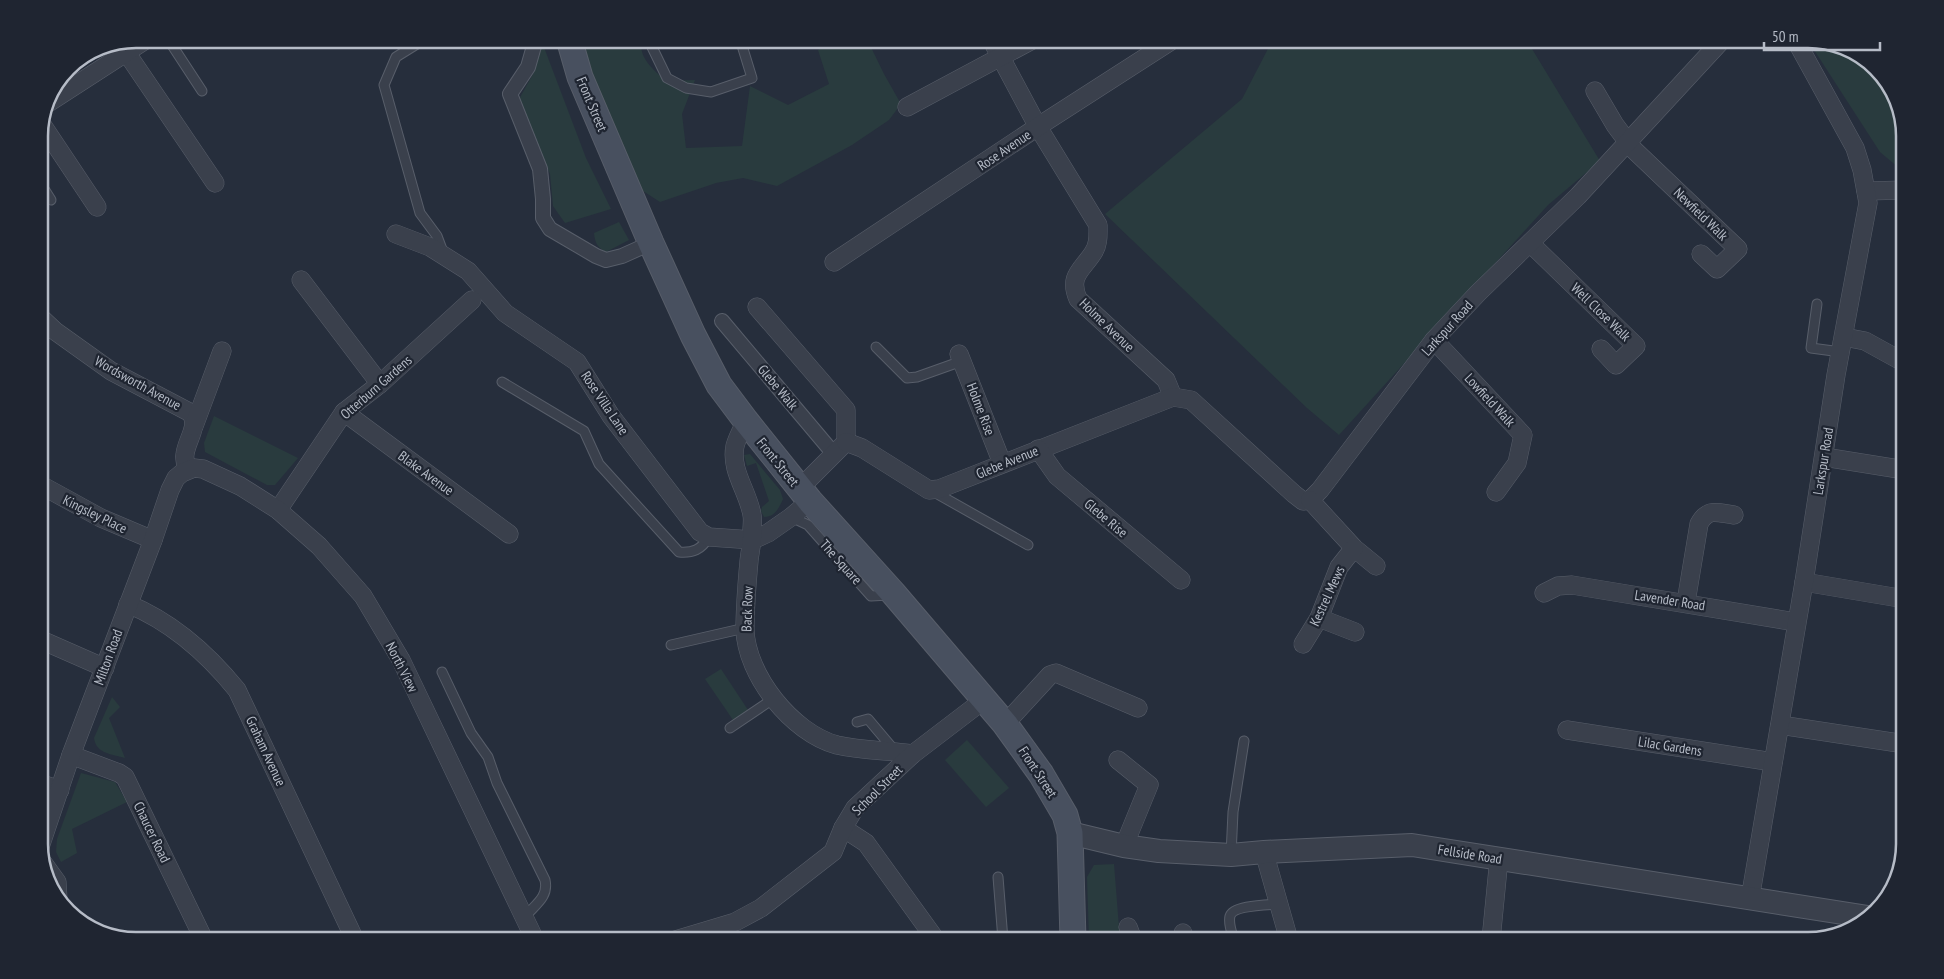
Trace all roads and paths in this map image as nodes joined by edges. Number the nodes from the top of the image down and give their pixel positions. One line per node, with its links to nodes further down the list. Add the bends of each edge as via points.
1 (132, 48): 13 (street)
2 (174, 48): 15 (lane)
3 (410, 48): 32 (lane, via 396,57 384,85 420,213 437,236)
4 (533, 48): 29 (street, via 528,67 510,94 540,169 543,218 550,229 606,260)
5 (572, 48): 29 (main road, Front Street, via 580,77)
6 (652, 48): 7 (lane, via 667,78 686,88 711,92 752,78)
7 (743, 48)
8 (996, 48): 14 (street, Holme Avenue)
9 (1018, 48): 14 (street)
10 (1160, 48): 19 (street, Rose Avenue)
11 (1715, 48): 21 (street, Larkspur Road)
12 (1800, 48): 24 (street, Larkspur Road, via 1855,148)
13 (126, 52): 17 (street); 22 (street)
14 (1001, 57): 18 (street); 19 (street, Holme Avenue)
15 (202, 91)
16 (1595, 91): 21 (street)
17 (56, 98)
18 (907, 107)
19 (1038, 127): 33 (street, Rose Avenue); 49 (street, Holme Avenue, via 1098,226 1094,252 1074,282 1078,299 1166,380)
20 (48, 135): 27 (street)
21 (1628, 143): 30 (street, Larkspur Road); 31 (street, Newfield Walk, via 1738,249 1717,269)
22 (215, 183)
23 (1896, 190): 24 (street)
24 (1866, 191): 41 (street, Larkspur Road, via 1868,203)
25 (48, 195): 26 (lane)
26 (51, 200)
27 (97, 207)
28 (396, 234): 32 (street, Rose Villa Lane, via 430,247)
29 (651, 243): 51 (main road, Front Street, via 697,344 719,385)
30 (1530, 243): 40 (street, Larkspur Road); 43 (street, Well Close Walk, via 1636,346 1616,365)
31 (1701, 254)
32 (445, 257): 68 (street, Rose Villa Lane, via 468,271 506,312 577,362 617,423 700,532)
33 (834, 262)
34 (300, 280): 48 (street)
35 (472, 300): 48 (street, Otterburn Gardens)
36 (1818, 304): 41 (lane, via 1811,348)
37 (757, 307): 53 (street, via 846,410)
38 (722, 321): 53 (street, Glebe Walk)
39 (48, 325): 52 (street, Wordsworth Avenue, via 111,370 188,410)
40 (1434, 340): 61 (street, Lowfield Walk, via 1523,435 1517,463); 63 (street, Larkspur Road)
41 (1842, 345): 46 (street, via 1865,341); 55 (street, Larkspur Road)
42 (876, 347): 45 (lane, via 907,378 917,378)
43 (1601, 349)
44 (222, 351): 52 (street)
45 (961, 357): 56 (street, Holme Rise)
46 (1896, 358)
47 (502, 382): 68 (lane, via 584,431 599,464 678,552 691,552 703,546)
48 (380, 384): 50 (street, Otterburn Gardens)
49 (1173, 397): 54 (street, Glebe Avenue); 63 (street, via 1191,400 1294,494 1304,501)
50 (344, 412): 64 (street, Otterburn Gardens); 67 (street, Blake Avenue)
51 (746, 421): 62 (main road, Front Street); 70 (street, Back Row, via 735,445 734,462 752,514)
52 (194, 426): 58 (street, via 184,456)
53 (840, 448): 60 (street, via 862,448); 62 (street)
54 (1038, 450): 56 (street, Glebe Avenue); 74 (street, Glebe Rise, via 1058,476)
55 (1824, 457): 57 (street); 75 (street, Larkspur Road)
56 (1002, 464): 60 (street, Glebe Avenue)
57 (1896, 469)
58 (187, 470): 64 (street, North View, via 194,468 219,476); 69 (street, Milton Road, via 176,478 172,486)
59 (48, 489): 69 (street, Kingsley Place, via 101,518)
60 (929, 490): 71 (lane)
61 (1496, 492)
62 (805, 495): 66 (street); 77 (main road, Front Street)
63 (1310, 500): 72 (street)
64 (278, 510): 118 (street, North View, via 319,546 363,596 401,660)
65 (1734, 515): 79 (street, via 1711,512 1699,524)
66 (791, 517): 70 (street); 77 (lane, The Square, via 808,525 872,596)
67 (509, 534)
68 (709, 537): 70 (street)
69 (153, 540): 80 (street, Milton Road)
70 (753, 540): 83 (street, Back Row)
71 (1028, 545)
72 (1354, 548): 73 (street); 81 (street, Kestrel Mews, via 1339,567)
73 (1376, 566)
74 (1181, 580)
75 (1804, 582): 78 (street); 82 (street, Larkspur Road)
76 (1544, 593): 79 (street, Lavender Road, via 1558,586 1572,585)
77 (894, 594): 91 (main road, Front Street)
78 (1896, 597)
79 (1686, 602): 82 (street, Lavender Road)
80 (128, 604): 88 (street, Milton Road); 120 (street, Graham Avenue, via 178,631 208,656 237,690)
81 (1319, 618): 84 (street); 86 (street, Kestrel Mews)
82 (1796, 622): 95 (street, Larkspur Road)
83 (745, 628): 87 (lane); 90 (street, Back Row, via 746,645 756,671)
84 (1355, 632)
85 (48, 643): 88 (street)
86 (1303, 644)
87 (671, 645)
88 (104, 668): 102 (street, Milton Road)
89 (442, 672): 118 (lane, via 471,733 488,757 497,783 545,880 543,898)
90 (773, 698): 96 (lane); 100 (street, Back Row, via 806,729 835,744 877,752)
91 (984, 699): 94 (main road, Front Street); 101 (street, School Street)
92 (1138, 708): 94 (street, via 1056,673 1050,675)
93 (857, 722): 100 (lane, via 868,719)
94 (1005, 724): 109 (main road, Front Street, via 1041,774 1063,811)
95 (1780, 725): 99 (street); 104 (street, Larkspur Road)
96 (730, 728)
97 (1567, 730): 104 (street, Lilac Gardens)
98 (1244, 741): 112 (lane, via 1233,812)
99 (1896, 743)
100 (895, 751): 101 (street, Back Row)
101 (913, 754): 108 (street, School Street, via 855,808)
102 (71, 756): 106 (street, Milton Road); 119 (street, Chaucer Road, via 125,777)
103 (1118, 760): 110 (street, via 1149,785)
104 (1773, 762): 115 (street, Larkspur Road)
105 (48, 786): 106 (street)
106 (60, 790): 107 (street, Milton Road)
107 (48, 824)
108 (843, 828): 122 (street, School Street, via 833,852 761,908); 123 (street, via 866,843)
109 (1070, 833): 110 (street, Fellside Road); 125 (main road, Front Street)
110 (1124, 846): 112 (street, Fellside Road)
111 (1264, 852): 112 (street, Fellside Road); 113 (street, Fellside Road, via 1412,845); 116 (street)
112 (1231, 855)
113 (1499, 858): 115 (street, Fellside Road); 128 (street)
114 (998, 877): 124 (lane)
115 (1750, 899): 117 (street, Fellside Road)
116 (1279, 904): 126 (lane, via 1232,911 1229,917); 127 (street)
117 (1859, 916)
118 (524, 918): 121 (street, North View)
119 (197, 932)
120 (351, 932)
121 (531, 932)
122 (716, 932)
123 (930, 932)
124 (1002, 932)
125 (1074, 932)
126 (1232, 932)
127 (1287, 932)
128 (1492, 932)

